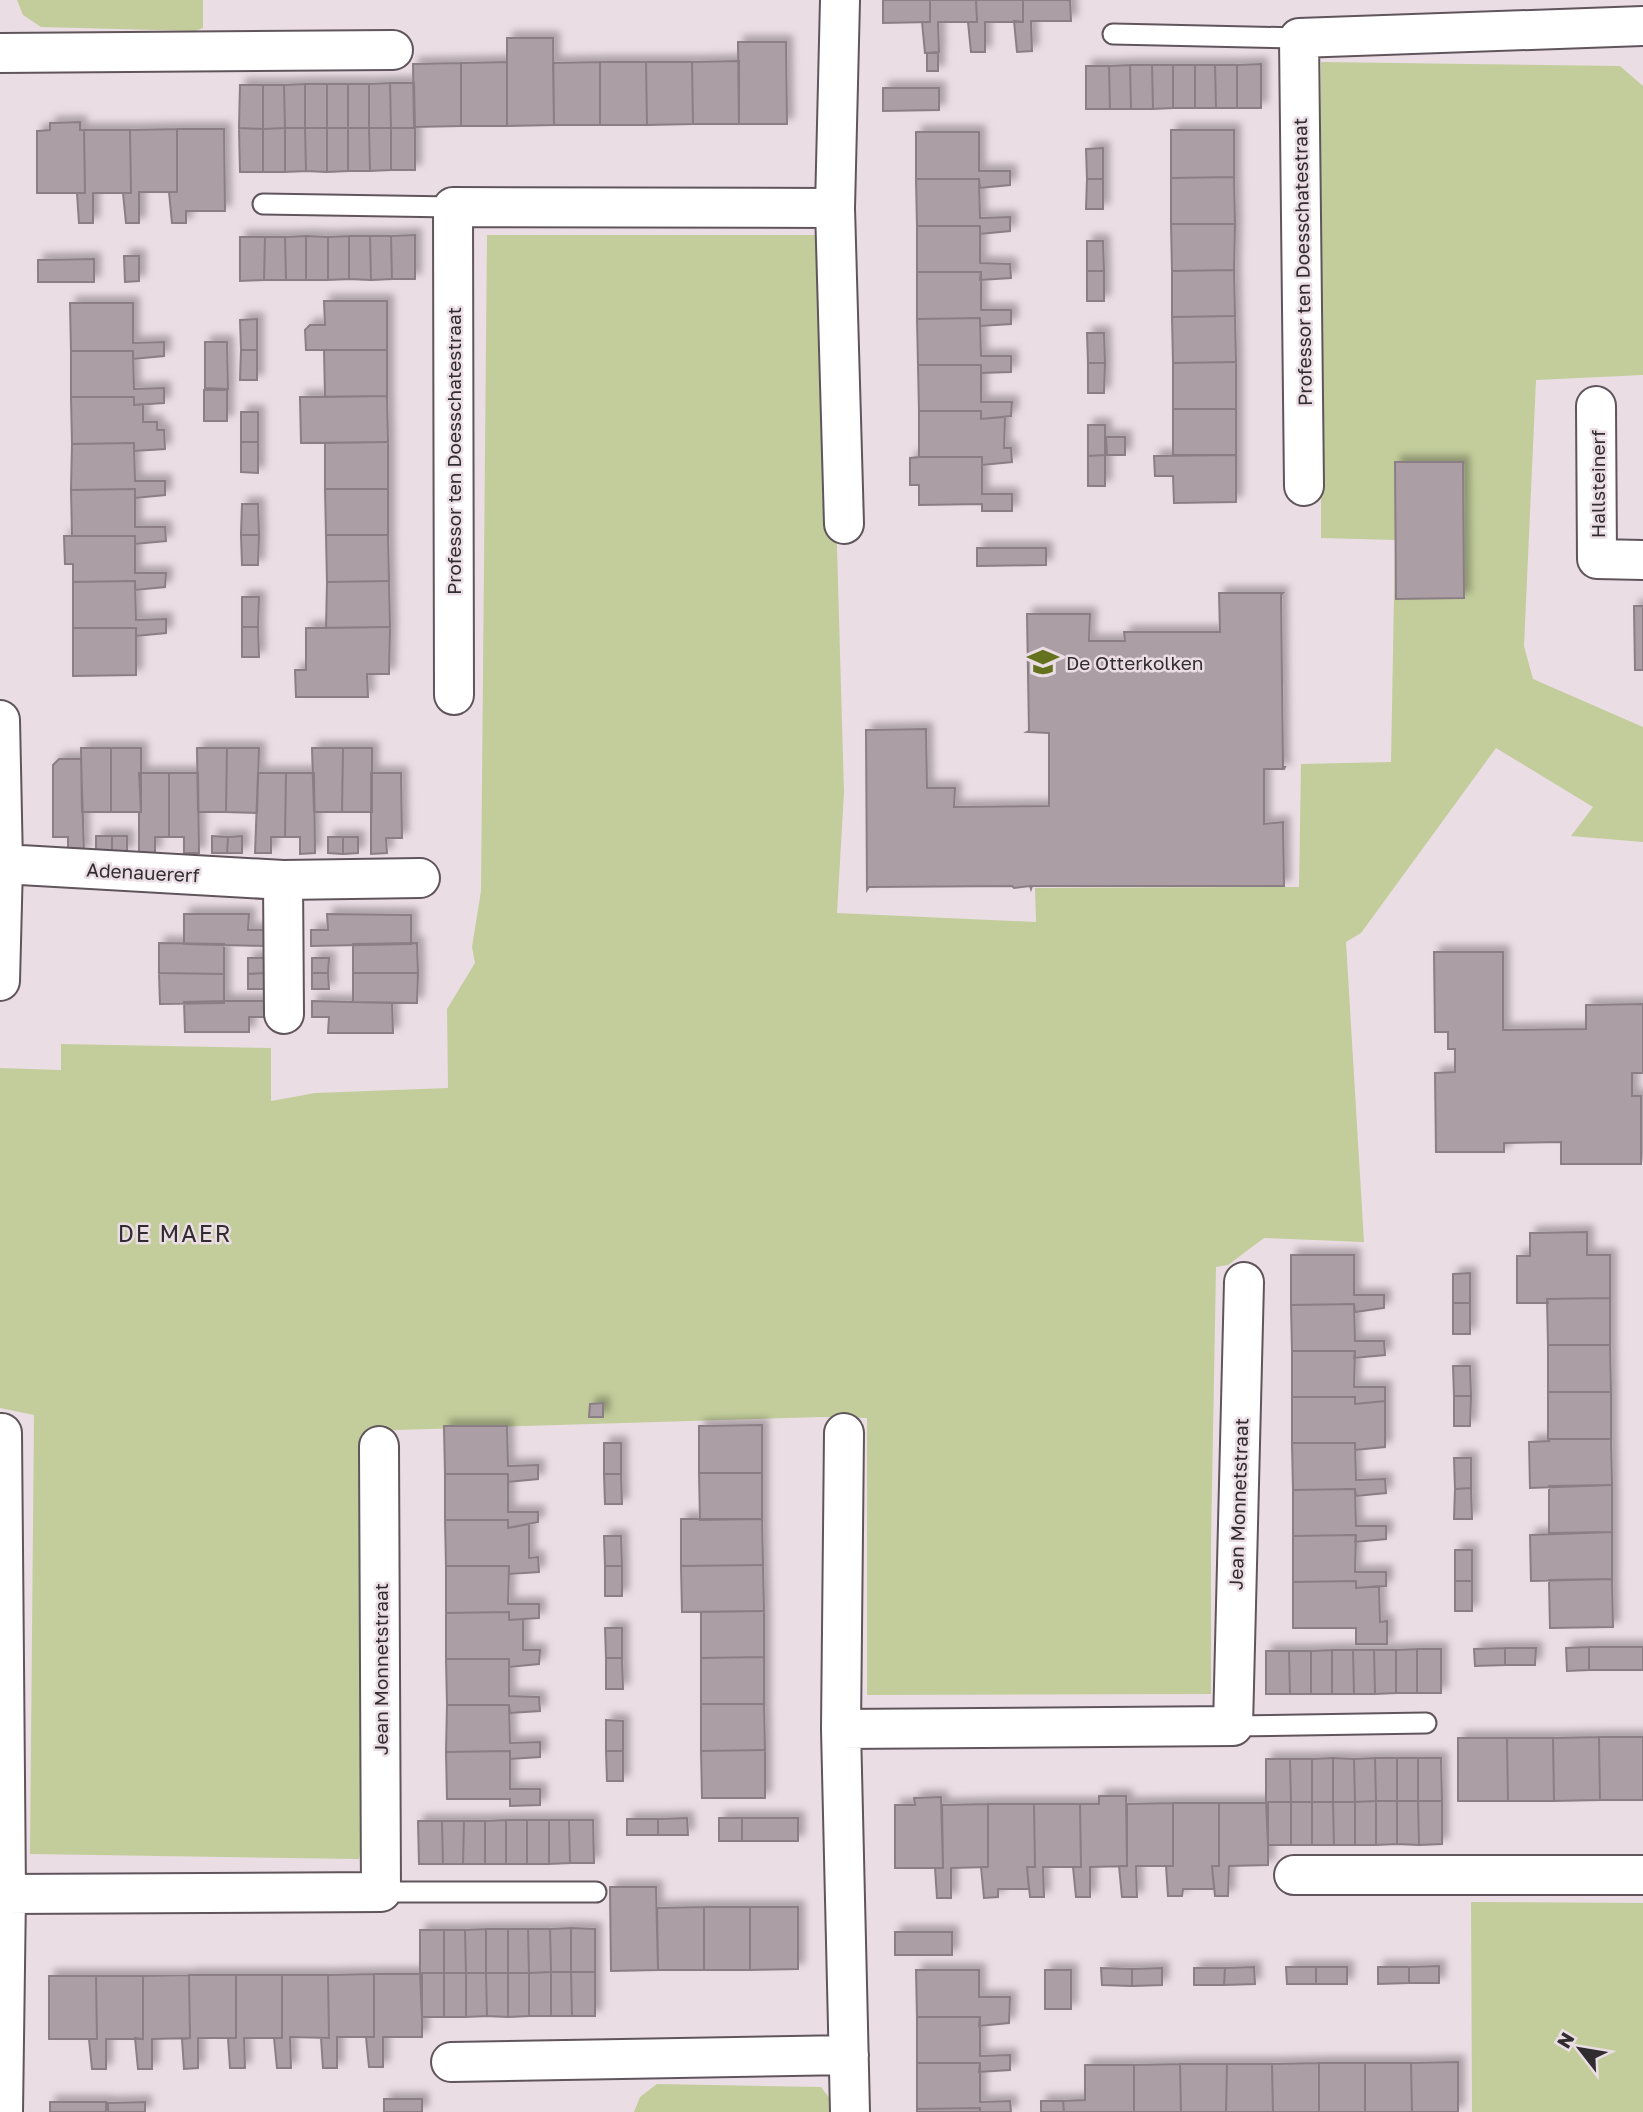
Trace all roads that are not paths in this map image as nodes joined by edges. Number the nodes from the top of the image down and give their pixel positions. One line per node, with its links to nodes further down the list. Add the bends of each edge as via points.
1 (840, 0): 9 (street)
2 (1643, 26): 4 (street)
3 (1113, 34): 4 (lane)
4 (1299, 38): 11 (street, Professor ten Doesschatestraat)
5 (393, 50): 6 (street)
6 (0, 53)
7 (263, 204): 8 (lane)
8 (453, 207): 9 (street); 14 (street, Professor ten Doesschatestraat)
9 (835, 208): 12 (street)
10 (1596, 406): 13 (street, Hallsteinerf, via 1597,559)
11 (1304, 486)
12 (844, 524)
13 (1643, 560)
14 (454, 695)
15 (0, 720): 16 (street)
16 (3, 864): 18 (street, Adenauererf); 19 (street)
17 (420, 878): 18 (street, Adenauererf)
18 (283, 880): 21 (street)
19 (0, 956): 20 (street)
20 (0, 981)
21 (284, 1014)
22 (1244, 1282): 27 (street, Jean Monnetstraat)
23 (2, 1433): 33 (street)
24 (844, 1433): 28 (street)
25 (379, 1446): 31 (street, Jean Monnetstraat)
26 (1426, 1723): 27 (lane)
27 (1233, 1726): 28 (street)
28 (841, 1729): 35 (street)
29 (1294, 1875): 30 (street)
30 (1643, 1875)
31 (381, 1892): 32 (lane); 33 (street)
32 (596, 1892)
33 (6, 1895): 34 (street)
34 (2, 2048): 37 (street)
35 (849, 2055): 36 (street); 38 (street)
36 (451, 2062)
37 (3, 2112)
38 (850, 2112)

